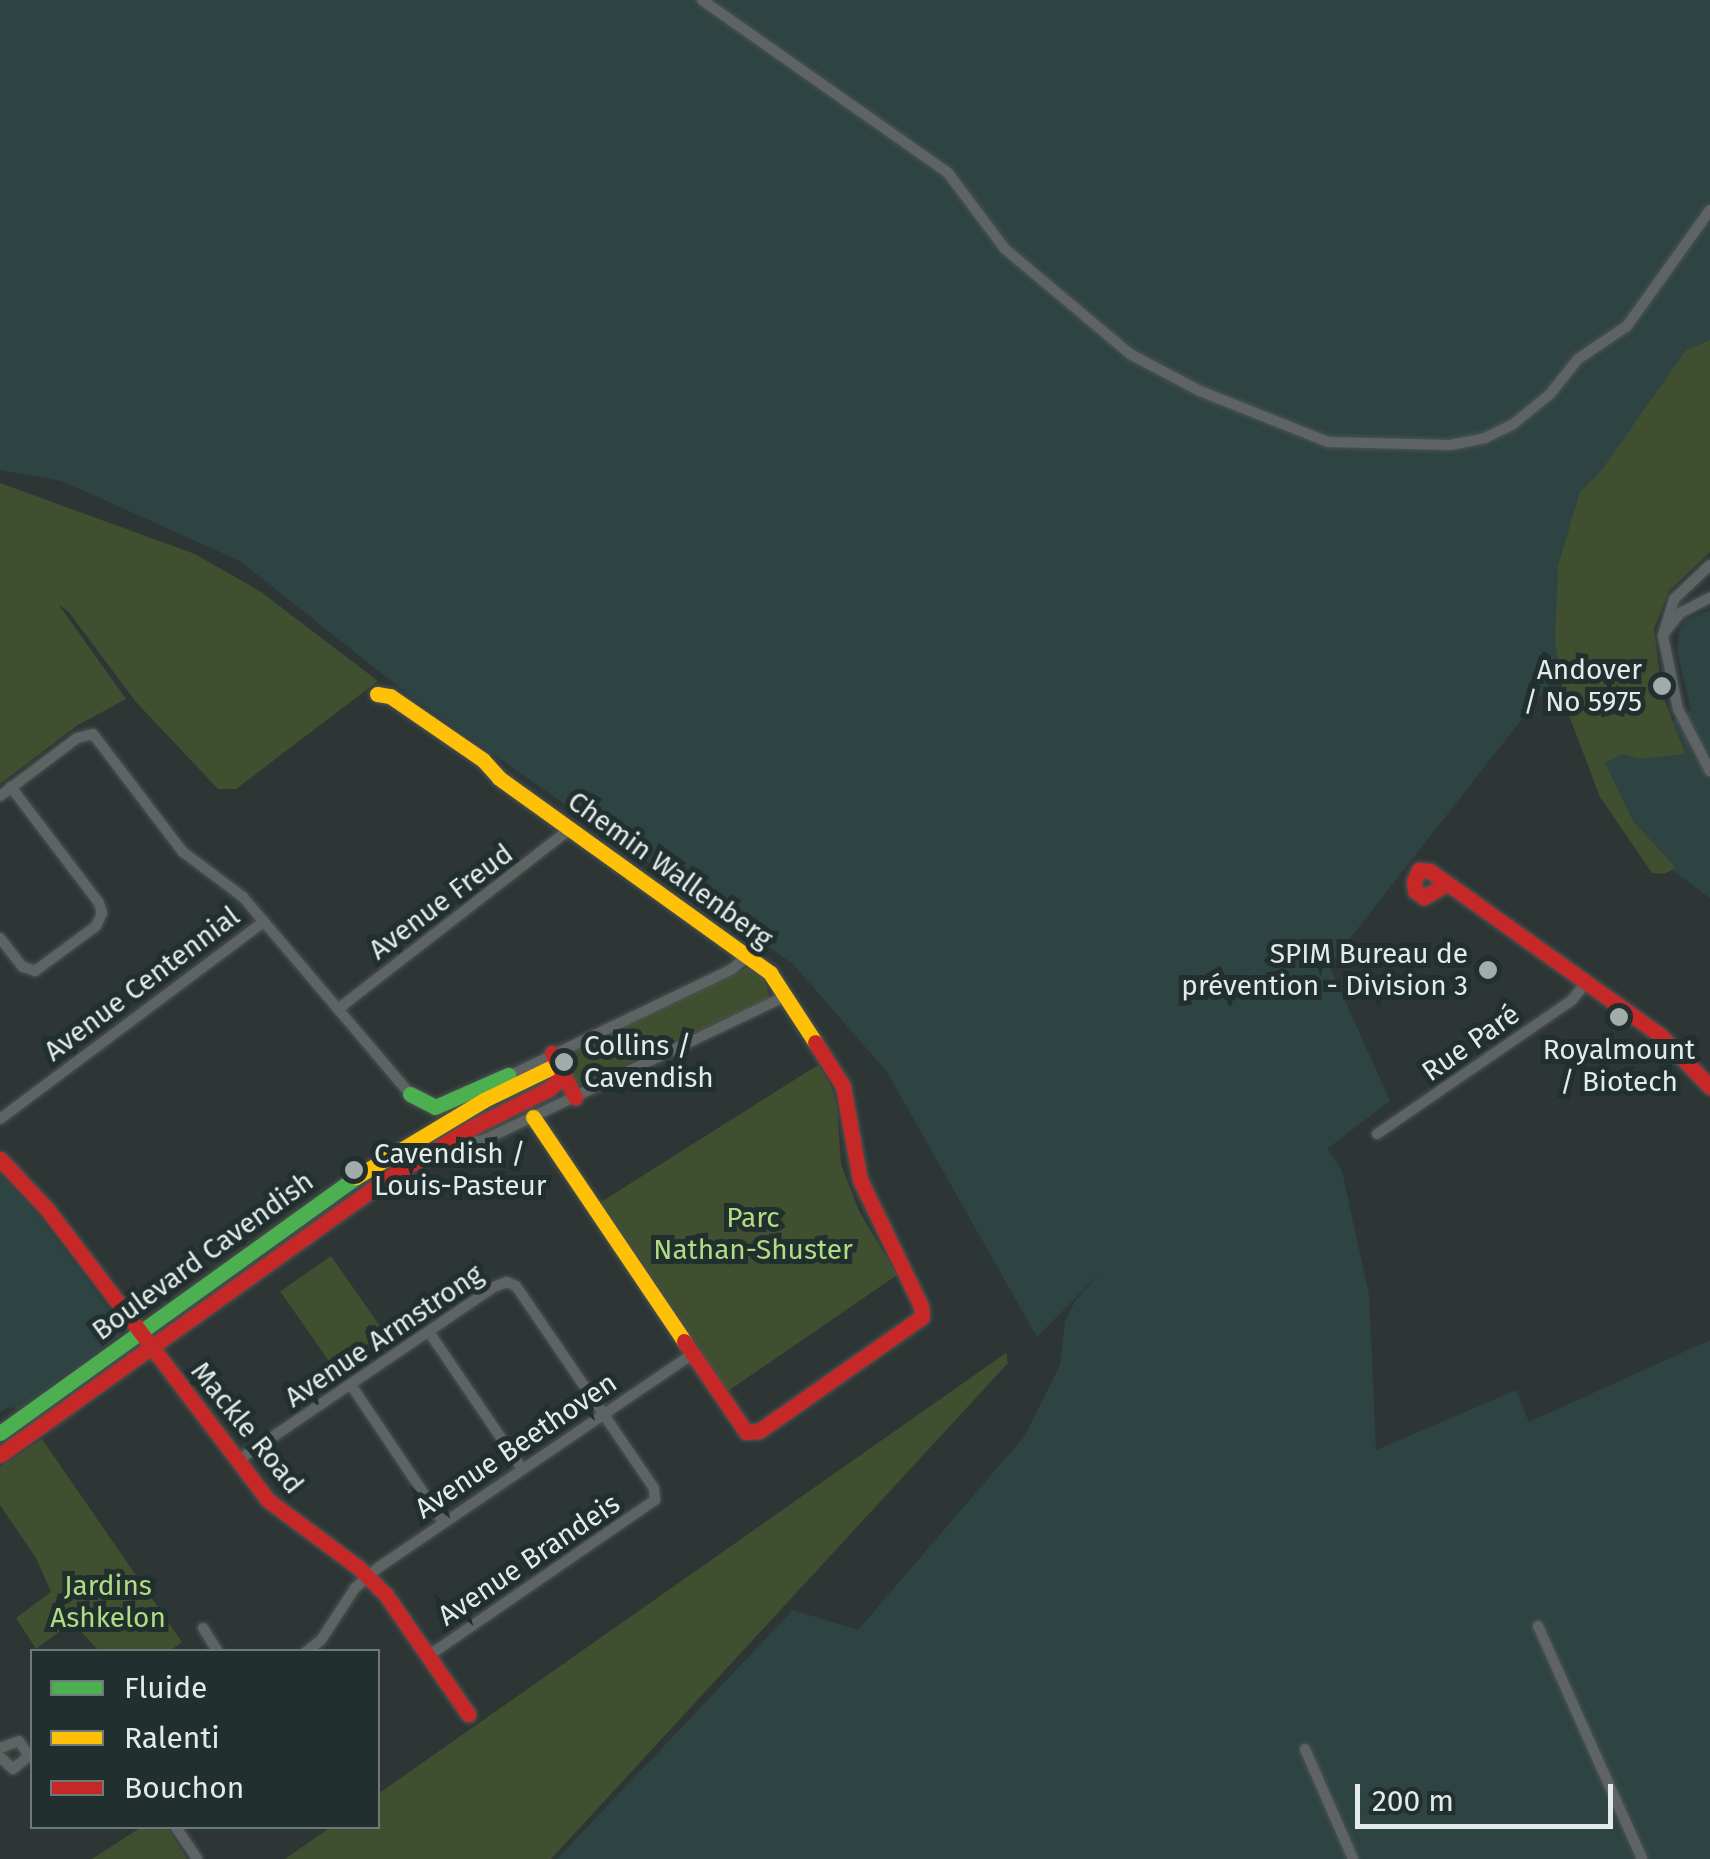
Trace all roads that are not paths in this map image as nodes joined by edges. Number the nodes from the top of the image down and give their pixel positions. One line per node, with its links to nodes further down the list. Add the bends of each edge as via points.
1 (702, 0): 2 (street, via 948,174 1005,249 1121,347 1200,391 1328,442 1450,444 1512,425 1578,359 1619,335)
2 (1710, 210)
3 (1710, 565): 5 (street, via 1674,598)
4 (1710, 598): 5 (street, via 1680,614)
5 (1663, 636): 7 (street, via 1678,709)
6 (376, 694): 10 (street, Chemin Wallenberg, via 390,696 452,738)
7 (1710, 771)
8 (10, 788): 9 (street); 12 (street, via 89,732 183,852 235,889); 13 (street, via 102,914 96,926 38,970 25,969)
9 (0, 796)
10 (570, 829): 14 (street, Chemin Wallenberg); 17 (street, Avenue Freud)
11 (1446, 884): 15 (street)
12 (263, 922): 17 (street); 24 (street, Avenue Centennial)
13 (0, 938)
14 (749, 955): 16 (street, Chemin Wallenberg); 18 (street, Boulevard Cavendish)
15 (1586, 983): 20 (street, via 1674,1046); 26 (street, Rue Paré, via 1572,1000)
16 (786, 996): 22 (street, Boulevard Cavendish); 33 (street, Chemin Wallenberg, via 842,1086 860,1180 922,1317 758,1431 746,1432)
17 (338, 1009): 21 (street)
18 (558, 1064): 19 (street, Boulevard Cavendish); 22 (street); 25 (street, Boulevard Cavendish); 28 (street, Boulevard Cavendish, via 550,1089)
19 (508, 1075): 21 (street, via 435,1107); 25 (street, Boulevard Cavendish)
20 (1710, 1088)
21 (410, 1094): 27 (street, via 422,1118)
22 (575, 1097): 23 (street, Boulevard Cavendish)
23 (533, 1117): 28 (street, Boulevard Cavendish, via 478,1143); 33 (street)
24 (0, 1119)
25 (439, 1127): 27 (street, Boulevard Cavendish)
26 (1378, 1134)
27 (416, 1138): 30 (street, Boulevard Cavendish)
28 (434, 1150): 32 (street, Boulevard Cavendish)
29 (0, 1159): 30 (street, Mackle Road)
30 (140, 1332): 32 (street, Mackle Road); 36 (street, Boulevard Cavendish)
31 (429, 1332): 34 (street, Avenue Armstrong); 35 (street, Avenue Armstrong, via 506,1282 516,1286); 39 (street)
32 (151, 1346): 37 (street, Boulevard Cavendish); 38 (street, Mackle Road)
33 (691, 1355): 35 (street, Avenue Beethoven)
34 (351, 1384): 38 (street, Avenue Armstrong); 40 (street)
35 (603, 1415): 39 (street, Avenue Beethoven); 46 (street, Avenue Brandeis, via 654,1488 654,1500)
36 (0, 1433)
37 (0, 1455)
38 (238, 1461): 41 (street, Mackle Road, via 282,1514)
39 (522, 1469): 40 (street, Avenue Beethoven)
40 (443, 1522): 41 (street, Avenue Beethoven)
41 (368, 1576): 45 (street, Avenue Beethoven); 46 (street, Mackle Road)
42 (1538, 1626): 54 (street)
43 (203, 1628): 44 (street)
44 (216, 1649)
45 (310, 1649)
46 (428, 1656): 47 (street, Mackle Road)
47 (468, 1714)
48 (0, 1748): 50 (street, via 17,1740 29,1756 12,1769)
49 (1305, 1749): 53 (street)
50 (0, 1757)
51 (176, 1829): 52 (street)
52 (197, 1859)
53 (1354, 1859)
54 (1642, 1859)

